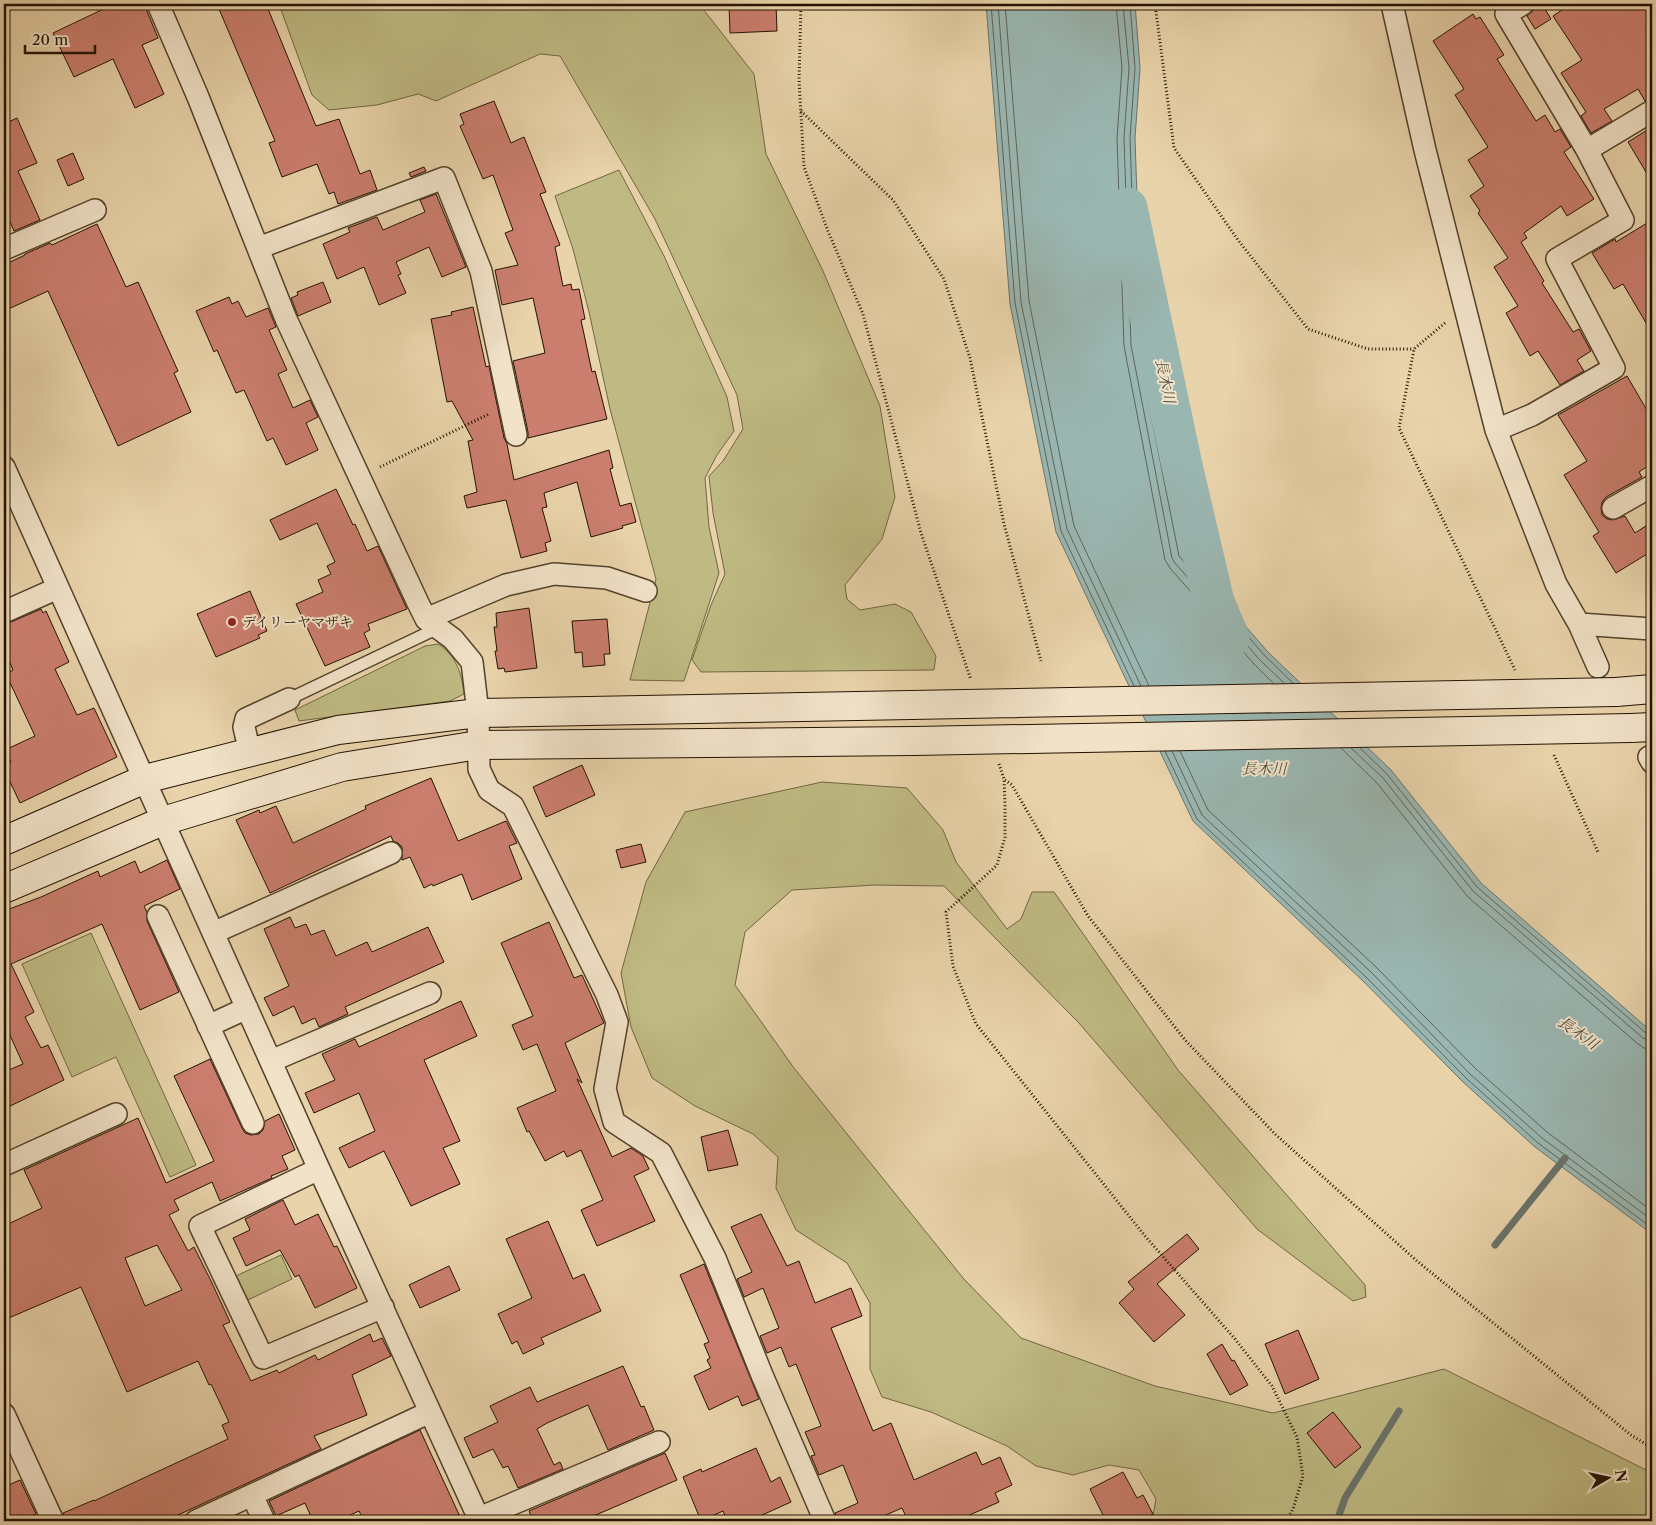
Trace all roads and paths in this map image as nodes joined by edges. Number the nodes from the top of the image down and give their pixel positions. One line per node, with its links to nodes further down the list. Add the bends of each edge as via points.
1 (158, 4): 10 (street)
2 (801, 4): 6 (path)
3 (1155, 4): 13 (path, via 1174,148 1238,240 1308,329 1368,349)
4 (1392, 4): 12 (street)
5 (1523, 4): 8 (street, via 1506,14)
6 (801, 110): 27 (path, via 893,200 944,279 970,358 1004,524); 30 (path, via 804,167 863,314 921,534)
7 (1652, 111): 8 (street)
8 (1586, 150): 15 (street, via 1623,220 1557,259 1614,368 1532,415)
9 (94, 210): 11 (street)
10 (258, 248): 14 (street, via 444,178 481,271); 18 (street, via 286,319)
11 (4, 250)
12 (1465, 306): 13 (path); 15 (street)
13 (1414, 349): 29 (path, via 1399,428)
14 (509, 404): 16 (street); 18 (path)
15 (1496, 430): 25 (street, via 1556,584)
16 (516, 435)
17 (4, 467): 21 (street)
18 (359, 477): 24 (street)
19 (1652, 486): 20 (street)
20 (1613, 508)
21 (58, 588): 23 (street); 40 (street)
22 (646, 591): 24 (street, via 607,578 554,574 506,585)
23 (4, 612)
24 (432, 624): 32 (lane); 33 (street, via 453,639 472,662)
25 (1579, 624): 26 (street); 28 (street)
26 (1652, 628)
27 (1041, 661)
28 (1598, 667)
29 (1518, 677)
30 (974, 688)
31 (1652, 689): 33 (street, bridge)
32 (289, 699): 37 (street, via 246,719 244,727)
33 (478, 713): 35 (street); 37 (street, via 338,730)
34 (1642, 728): 35 (street, bridge)
35 (478, 745): 41 (street, via 342,767); 66 (street, via 479,769 489,790 513,806 617,1022 606,1089 614,1122 661,1153 715,1258)
36 (1550, 747): 43 (path)
37 (250, 753): 40 (street)
38 (998, 761): 39 (path)
39 (1004, 779): 60 (path, via 1012,785 1088,916 1185,1040 1275,1134 1417,1261 1631,1435); 67 (path, via 1005,837 997,865 946,912 953,966 976,1024 1146,1236 1235,1338 1272,1386 1297,1437 1303,1476)
40 (145, 780): 41 (street); 42 (street)
41 (163, 821): 45 (street); 47 (street)
42 (4, 841)
43 (1598, 852)
44 (391, 853): 47 (street)
45 (4, 888)
46 (158, 916): 50 (street)
47 (214, 933): 49 (street)
48 (430, 993): 51 (street)
49 (247, 1008): 50 (street); 51 (street)
50 (208, 1026): 53 (street)
51 (271, 1061): 55 (street)
52 (116, 1114): 54 (street)
53 (253, 1123)
54 (4, 1165)
55 (319, 1169): 56 (street); 56 (street, via 200,1226 263,1358)
56 (383, 1307): 57 (street)
57 (430, 1412): 61 (street); 62 (street)
58 (4, 1414): 63 (street)
59 (660, 1442): 62 (street)
60 (1652, 1448)
61 (252, 1495): 64 (street); 65 (street)
62 (480, 1520)
63 (52, 1521)
64 (196, 1521)
65 (264, 1521)
66 (825, 1521)
67 (1286, 1521)

